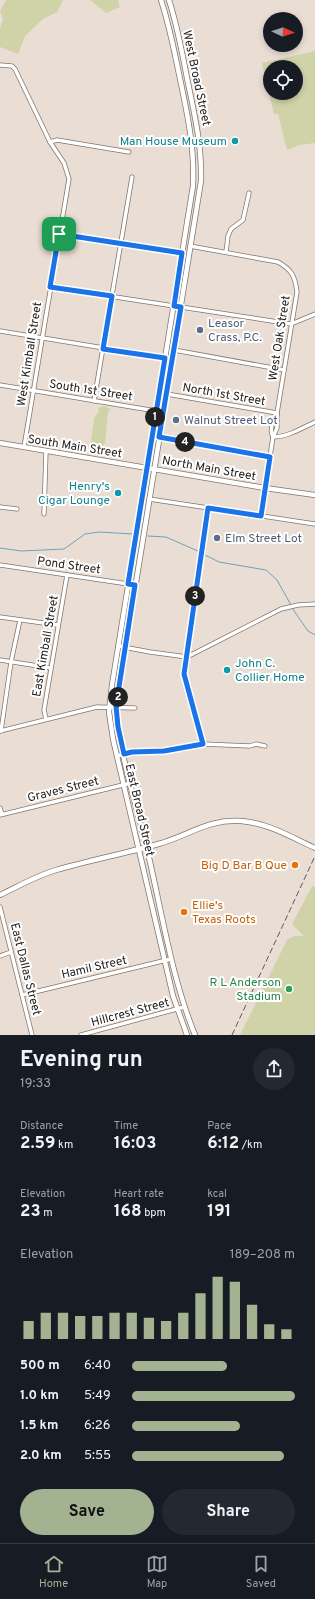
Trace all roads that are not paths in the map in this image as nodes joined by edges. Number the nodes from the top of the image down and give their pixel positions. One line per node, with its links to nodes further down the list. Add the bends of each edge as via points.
1 (160, 0): 5 (main road, West Broad Street, via 168,22)
2 (169, 0): 4 (main road, West Broad Street)
3 (0, 64): 6 (street, West Kimball Street, via 10,65 16,69)
4 (188, 78): 5 (main road); 7 (main road, West Broad Street)
5 (180, 80): 8 (main road, West Broad Street)
6 (50, 142): 9 (street, via 57,140); 12 (street, West Kimball Street, via 64,163 68,180)
7 (200, 149): 8 (main road); 15 (main road, West Broad Street, via 199,192)
8 (193, 150): 14 (main road, West Broad Street, via 192,192)
9 (129, 152)
10 (132, 177): 13 (street)
11 (249, 192): 16 (street, via 243,220 231,229)
12 (59, 234): 13 (street); 18 (street, West Kimball Street)
13 (121, 244): 17 (street); 19 (street)
14 (184, 245): 15 (main road); 17 (main road, West Broad Street)
15 (190, 246): 16 (street); 21 (main road, West Broad Street)
16 (226, 252): 23 (street, West Oak Street, via 278,262 289,268 296,284)
17 (182, 253): 20 (main road, West Broad Street)
18 (50, 287): 19 (street); 25 (street, West Kimball Street)
19 (112, 296): 20 (street); 26 (street)
20 (174, 306): 21 (main road); 28 (main road, West Broad Street)
21 (181, 307): 23 (street); 27 (main road, West Broad Street)
22 (315, 314): 23 (street)
23 (291, 324): 29 (street, West Oak Street)
24 (0, 332): 25 (street)
25 (43, 338): 26 (street); 31 (street, West Kimball Street)
26 (103, 349): 28 (street); 33 (street)
27 (174, 350): 29 (street); 32 (main road, West Broad Street)
28 (165, 358): 34 (main road, West Broad Street)
29 (284, 370): 36 (street, West Oak Street)
30 (0, 385): 31 (street, South 1st Street)
31 (34, 392): 33 (street, South 1st Street); 41 (street, West Kimball Street)
32 (167, 394): 35 (main road, West Broad Street); 36 (street, North 1st Street)
33 (94, 401): 34 (street, South 1st Street)
34 (156, 411): 35 (main road); 44 (main road, West Broad Street)
35 (163, 412): 38 (main road, West Broad Street)
36 (277, 413): 39 (street, West Oak Street, via 277,428)
37 (315, 422): 39 (street, via 289,434)
38 (159, 437): 43 (street); 45 (main road, West Broad Street)
39 (273, 437): 43 (street, West Oak Street)
40 (0, 443): 41 (main road, South Main Street)
41 (24, 448): 42 (main road, South Main Street)
42 (46, 452): 44 (main road, South Main Street); 52 (street)
43 (270, 457): 46 (street, West Oak Street)
44 (147, 468): 45 (main road, North Main Street); 54 (main road, East Broad Street)
45 (154, 469): 46 (main road, North Main Street); 48 (main road, East Broad Street)
46 (265, 488): 47 (main road, North Main Street); 53 (street, West Oak Street)
47 (315, 494)
48 (149, 499): 50 (street); 55 (main road, East Broad Street)
49 (0, 507): 51 (street)
50 (208, 508): 53 (street); 69 (street)
51 (17, 509)
52 (44, 514)
53 (261, 516): 56 (street)
54 (139, 519): 55 (main road); 57 (main road, East Broad Street)
55 (145, 520): 58 (main road, East Broad Street)
56 (315, 524)
57 (134, 547): 58 (main road); 61 (main road, East Broad Street)
58 (141, 548): 62 (main road, East Broad Street)
59 (0, 565): 60 (street, Pond Street)
60 (67, 575): 61 (street, Pond Street); 66 (street, East Kimball Street)
61 (128, 584): 62 (street, Pond Street); 67 (main road, East Broad Street)
62 (135, 585): 68 (main road, East Broad Street)
63 (315, 604): 69 (street, via 281,609)
64 (0, 617): 65 (street)
65 (20, 620): 66 (street); 71 (street)
66 (58, 625): 72 (street, East Kimball Street)
67 (118, 646): 68 (street); 73 (main road, East Broad Street)
68 (125, 647): 69 (street); 74 (main road, East Broad Street)
69 (187, 657): 78 (street, via 184,674)
70 (0, 660): 71 (street)
71 (11, 662): 72 (street); 77 (street)
72 (51, 668): 76 (street, East Kimball Street, via 44,710)
73 (110, 706): 74 (street); 76 (street); 81 (main road, East Broad Street, via 111,729)
74 (116, 706): 75 (street); 80 (main road, East Broad Street)
75 (135, 708)
76 (46, 720): 77 (street)
77 (0, 731)
78 (203, 744): 79 (street); 80 (street, via 164,751)
79 (265, 746)
80 (124, 754): 81 (street); 82 (main road, East Broad Street)
81 (117, 756): 83 (main road, East Broad Street)
82 (131, 783): 83 (street, Graves Street); 86 (main road, East Broad Street)
83 (124, 785): 85 (street, Graves Street); 88 (main road, East Broad Street)
84 (0, 808): 85 (street)
85 (1, 815)
86 (147, 848): 87 (main road, via 209,824 224,821 259,824); 88 (main road); 91 (main road, East Broad Street)
87 (315, 848)
88 (139, 850): 89 (main road, via 55,870 30,879); 92 (main road, East Broad Street)
89 (0, 895)
90 (0, 907): 93 (street, East Dallas Street)
91 (160, 910): 92 (main road); 95 (main road, East Broad Street)
92 (154, 912): 96 (main road, East Broad Street)
93 (11, 952): 94 (street); 97 (street, East Dallas Street)
94 (0, 956)
95 (171, 959): 96 (street, Hamil Street); 98 (main road, East Broad Street)
96 (164, 960): 97 (street, Hamil Street); 99 (main road, East Broad Street)
97 (22, 995): 100 (street, East Dallas Street)
98 (184, 1007): 99 (street, Hillcrest Street); 103 (main road, East Broad Street)
99 (177, 1009): 101 (street, Hillcrest Street); 102 (main road, East Broad Street)
100 (32, 1035)
101 (81, 1035)
102 (187, 1035)
103 (195, 1035)

